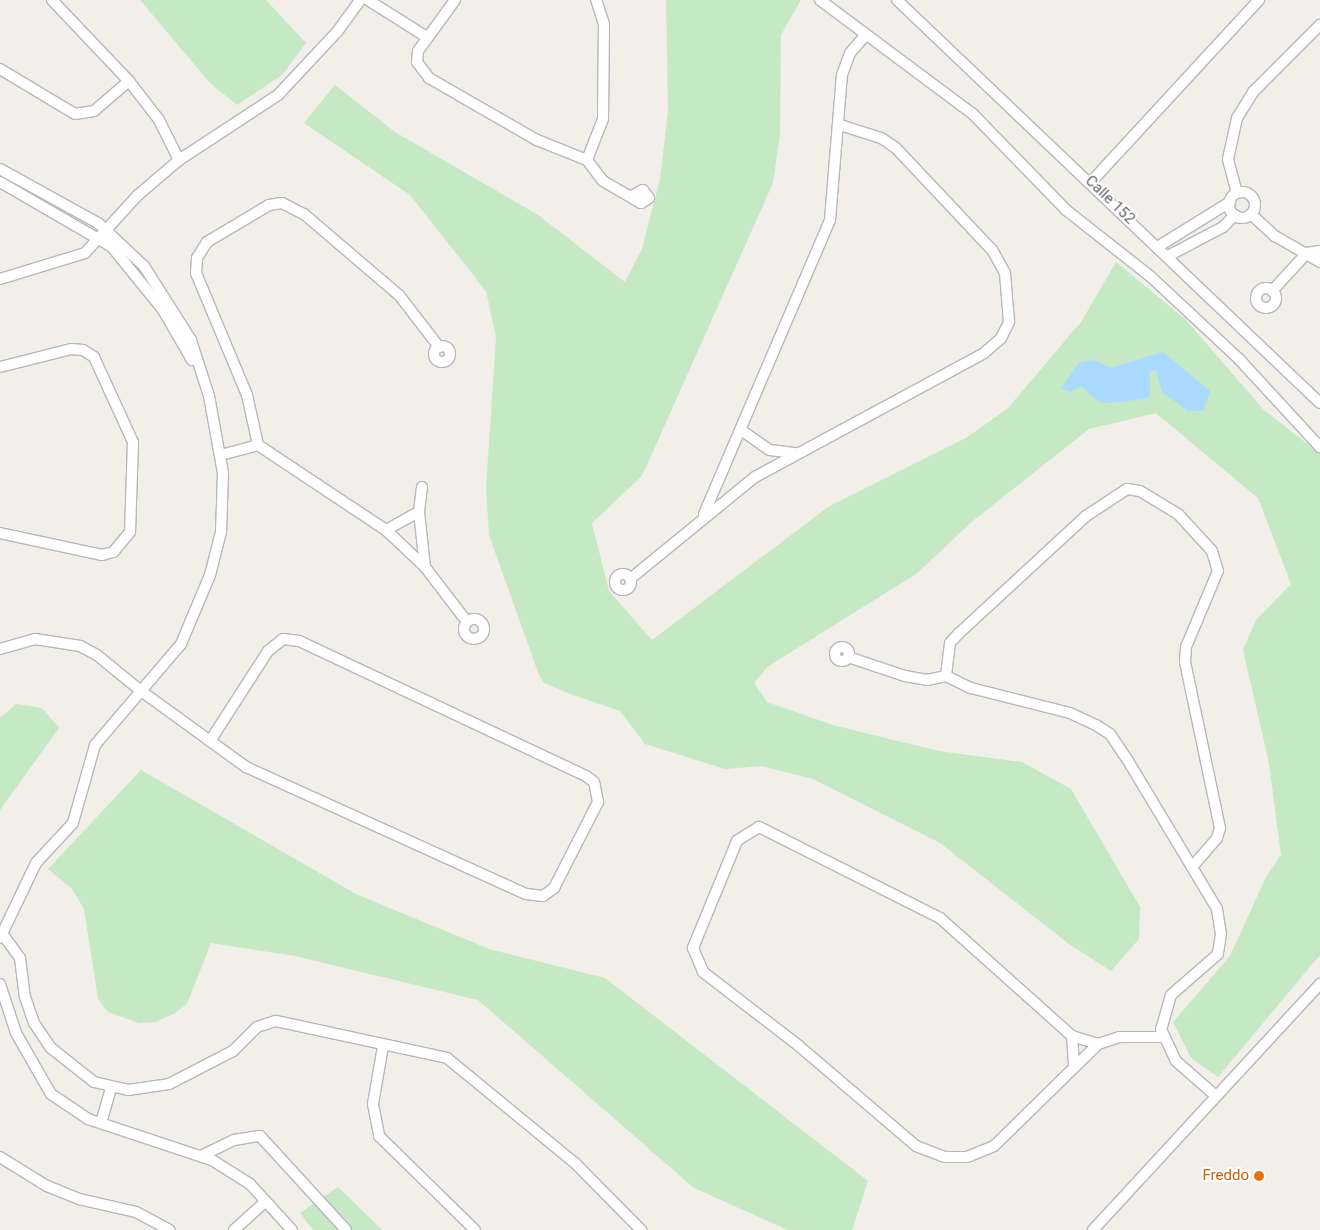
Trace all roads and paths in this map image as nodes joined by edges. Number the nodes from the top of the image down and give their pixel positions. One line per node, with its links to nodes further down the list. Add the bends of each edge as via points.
1 (52, 0): 13 (street)
2 (360, 0): 15 (street, via 338,32 278,95)
3 (368, 0): 10 (street)
4 (454, 0): 10 (street)
5 (596, 0): 16 (street, via 604,24 603,119)
6 (820, 0): 11 (street)
7 (897, 0): 19 (street, Calle 152)
8 (1259, 0): 19 (street)
9 (1320, 25): 20 (street, via 1253,92 1237,118 1228,159)
10 (425, 36): 16 (street, via 417,62 428,78 537,140)
11 (864, 37): 14 (street, via 850,53 842,76); 40 (street, via 974,114 1066,210 1150,276 1240,359)
12 (0, 69): 13 (street, via 75,114 94,111)
13 (128, 81): 15 (street, via 159,120)
14 (840, 125): 38 (street, via 830,220); 41 (street, via 881,138 896,148 992,250 1005,273 1008,322 1001,338 984,352)
15 (179, 160): 25 (street)
16 (587, 160): 21 (street, via 603,181)
17 (0, 168): 25 (street)
18 (0, 182): 26 (street)
19 (1091, 182): 27 (street, Calle 152)
20 (1237, 193): 22 (street); 23 (street, via 1253,198)
21 (631, 196)
22 (1230, 202): 24 (street); 27 (street)
23 (1252, 214): 24 (street); 29 (street, via 1275,236)
24 (1236, 216): 30 (street, via 1223,228)
25 (106, 229): 26 (street); 36 (street, via 131,249 177,313)
26 (99, 238): 32 (street, via 85,254); 36 (street, via 142,281)
27 (1159, 246): 30 (street, Calle 152)
28 (1320, 251): 29 (street)
29 (1307, 253): 31 (street); 33 (street)
30 (1168, 256): 37 (street, Calle 152)
31 (1320, 262)
32 (0, 279)
33 (1272, 291)
34 (439, 347): 39 (street, via 399,295 304,214 282,203 269,205 207,242 197,258 196,273 248,395)
35 (0, 367): 47 (street, via 71,349 84,350 94,357 133,442 130,532 113,552 102,555)
36 (203, 378): 42 (street)
37 (1320, 403)
38 (741, 430): 41 (street, via 770,450); 45 (street)
39 (258, 444): 42 (street); 46 (street)
40 (1320, 447)
41 (796, 453): 45 (street, via 755,477)
42 (221, 454): 54 (street, via 221,532 210,575 181,644)
43 (422, 487): 44 (street)
44 (419, 512): 46 (street); 48 (street)
45 (703, 516): 49 (street)
46 (386, 530): 48 (street)
47 (0, 533)
48 (426, 567): 50 (street)
49 (630, 579)
50 (467, 622)
51 (0, 650): 54 (street, via 35,639 80,646)
52 (848, 657): 53 (street, via 905,676 926,680)
53 (946, 676): 56 (street, via 971,688 1070,713 1110,734); 56 (street, via 950,643 959,633 1111,497 1127,489 1140,491 1178,514 1212,551 1218,571 1186,646 1187,670 1220,828 1217,838)
54 (141, 691): 55 (street); 57 (street, via 96,745 73,823 36,863)
55 (210, 741): 55 (street, via 268,651 282,639 299,641 586,776 594,782 598,802 554,888 543,896 526,894 290,790)
56 (1192, 867): 61 (street, via 1216,909 1221,934 1218,954 1171,995 1162,1016)
57 (1, 935): 65 (street, via 20,958 25,997 51,1048 73,1069)
58 (0, 984): 67 (street, via 16,1033 51,1094)
59 (1320, 984): 66 (street)
60 (1072, 1036): 62 (street); 64 (street); 64 (street, via 958,930 759,827 737,841 693,948 703,972 799,1046 916,1146 945,1157 967,1157 994,1146)
61 (1162, 1037): 62 (street, via 1119,1037); 66 (street, via 1176,1062)
62 (1098, 1044): 64 (street)
63 (383, 1046): 65 (street, via 276,1021 265,1023 233,1050 194,1074 148,1090); 75 (street, via 373,1104 379,1136); 76 (street, via 446,1058 576,1164)
64 (1074, 1067)
65 (111, 1089): 67 (street)
66 (1216, 1096): 77 (street)
67 (101, 1123): 68 (street)
68 (201, 1156): 70 (street, via 250,1184); 74 (street, via 234,1140 260,1136 321,1208)
69 (0, 1157): 71 (street, via 47,1186 79,1199 136,1212)
70 (266, 1201): 72 (street); 73 (street)
71 (170, 1230)
72 (234, 1230)
73 (292, 1230)
74 (346, 1230)
75 (475, 1230)
76 (641, 1230)
77 (1093, 1230)

